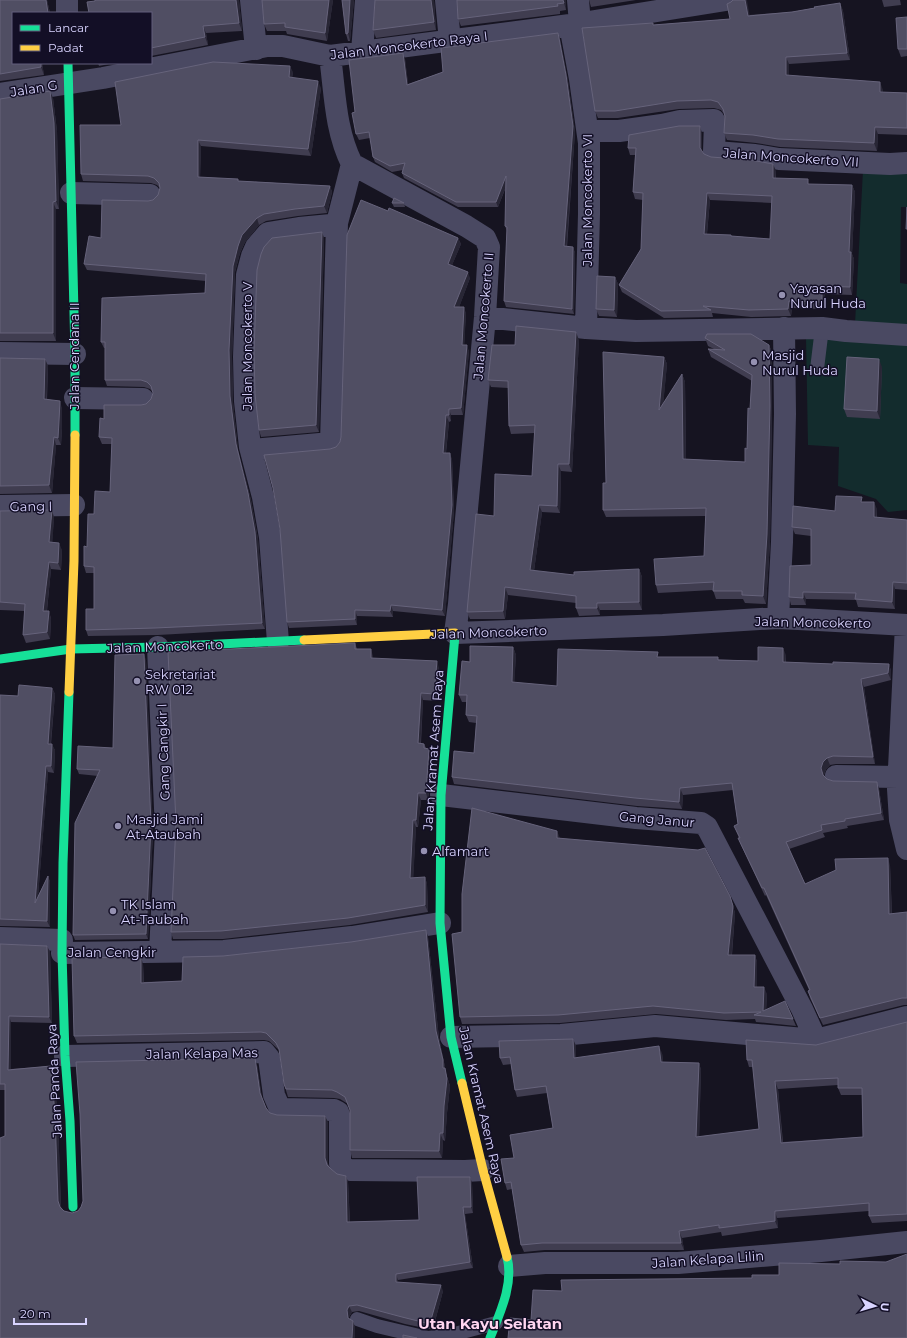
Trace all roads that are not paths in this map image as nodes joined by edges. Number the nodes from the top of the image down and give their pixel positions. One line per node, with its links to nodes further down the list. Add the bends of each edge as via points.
1 (67, 0): 7 (street)
2 (251, 0): 10 (street)
3 (366, 0): 11 (street)
4 (446, 0): 9 (street)
5 (578, 0): 8 (street, Jalan Moncokerto VI)
6 (726, 0): 8 (street, Jalan Moncokerto Raya I)
7 (68, 12)
8 (575, 24): 9 (street, Jalan Moncokerto Raya I); 15 (street, Jalan Moncokerto VI)
9 (450, 41): 11 (street, Jalan Moncokerto Raya I)
10 (256, 49): 12 (street, Jalan Moncokerto Raya I, via 283,46); 13 (street, Jalan Moncokerto Raya I, via 103,78)
11 (362, 52): 12 (street, Jalan Moncokerto Raya I)
12 (330, 56): 17 (street, via 339,131)
13 (68, 73): 14 (street, Jalan G); 18 (street, Jalan Cendana II)
14 (0, 94)
15 (588, 131): 16 (street, Jalan Moncokerto VII, via 619,131 680,121 714,120 715,152 779,159); 22 (street, Jalan Moncokerto VI, via 590,175)
16 (907, 163)
17 (352, 164): 20 (street); 21 (street, Jalan Moncokerto II, via 484,238 489,247)
18 (71, 193): 19 (street); 27 (street, Jalan Cendana II)
19 (150, 195)
20 (337, 222): 31 (street, Jalan Moncokerto V, via 331,225 268,233 252,256 247,274 244,357 245,401); 31 (street, via 331,443)
21 (485, 317): 22 (street); 36 (street, Jalan Moncokerto II)
22 (586, 328): 23 (street, via 636,331)
23 (784, 328): 24 (street); 34 (street, via 785,414)
24 (822, 328): 25 (street); 28 (lane)
25 (907, 335)
26 (0, 353): 27 (street)
27 (75, 354): 29 (street, Jalan Cendana II)
28 (816, 369)
29 (75, 398): 30 (street); 32 (street, Jalan Cendana II)
30 (143, 399)
31 (251, 450): 37 (street, Jalan Moncokerto V, via 270,537)
32 (68, 505): 33 (street, Gang I); 39 (street, Jalan Cendana II, via 74,561)
33 (0, 506)
34 (778, 618): 35 (street, Jalan Moncokerto); 36 (street, Jalan Moncokerto)
35 (907, 625): 42 (street)
36 (455, 633): 37 (street, Jalan Moncokerto); 43 (street, Jalan Kramat Asem Raya)
37 (278, 642): 38 (street, Jalan Moncokerto)
38 (158, 648): 39 (street, Jalan Moncokerto); 48 (street, Gang Cangkir I, via 166,831)
39 (71, 650): 40 (street, Jalan Moncokerto); 47 (street, Jalan Cengkir)
40 (0, 659)
41 (836, 776): 42 (street)
42 (901, 784): 44 (street, via 900,820)
43 (441, 795): 45 (street, Jalan Kramat Asem Raya); 51 (street, Gang Janur, via 701,823 706,827)
44 (907, 849)
45 (440, 923): 48 (street, Jalan Cengkir, via 352,937 224,951); 50 (street, Jalan Kramat Asem Raya)
46 (0, 938): 47 (street)
47 (62, 947): 48 (street, Jalan Cengkir); 52 (street, Jalan Panda Raya)
48 (160, 952)
49 (907, 1017): 51 (street)
50 (451, 1037): 51 (street, via 561,1035 655,1026); 53 (street, Jalan Kramat Asem Raya)
51 (816, 1040)
52 (65, 1056): 53 (street, Jalan Kelapa Mas, via 264,1052 269,1058 274,1095 280,1109 338,1112 340,1164 343,1168 364,1171); 54 (street, Jalan Panda Raya)
53 (482, 1170): 56 (street, Jalan Kramat Asem Raya)
54 (73, 1207)
55 (907, 1242): 56 (street, Jalan Kelapa Lilin, via 678,1263 546,1263)
56 (509, 1266): 58 (street, Jalan Kramat Asem Raya, via 505,1302)
57 (357, 1319): 59 (lane)
58 (496, 1323): 59 (lane); 60 (street, Jalan Kramat Asem Raya)
59 (429, 1338)
60 (490, 1338)

